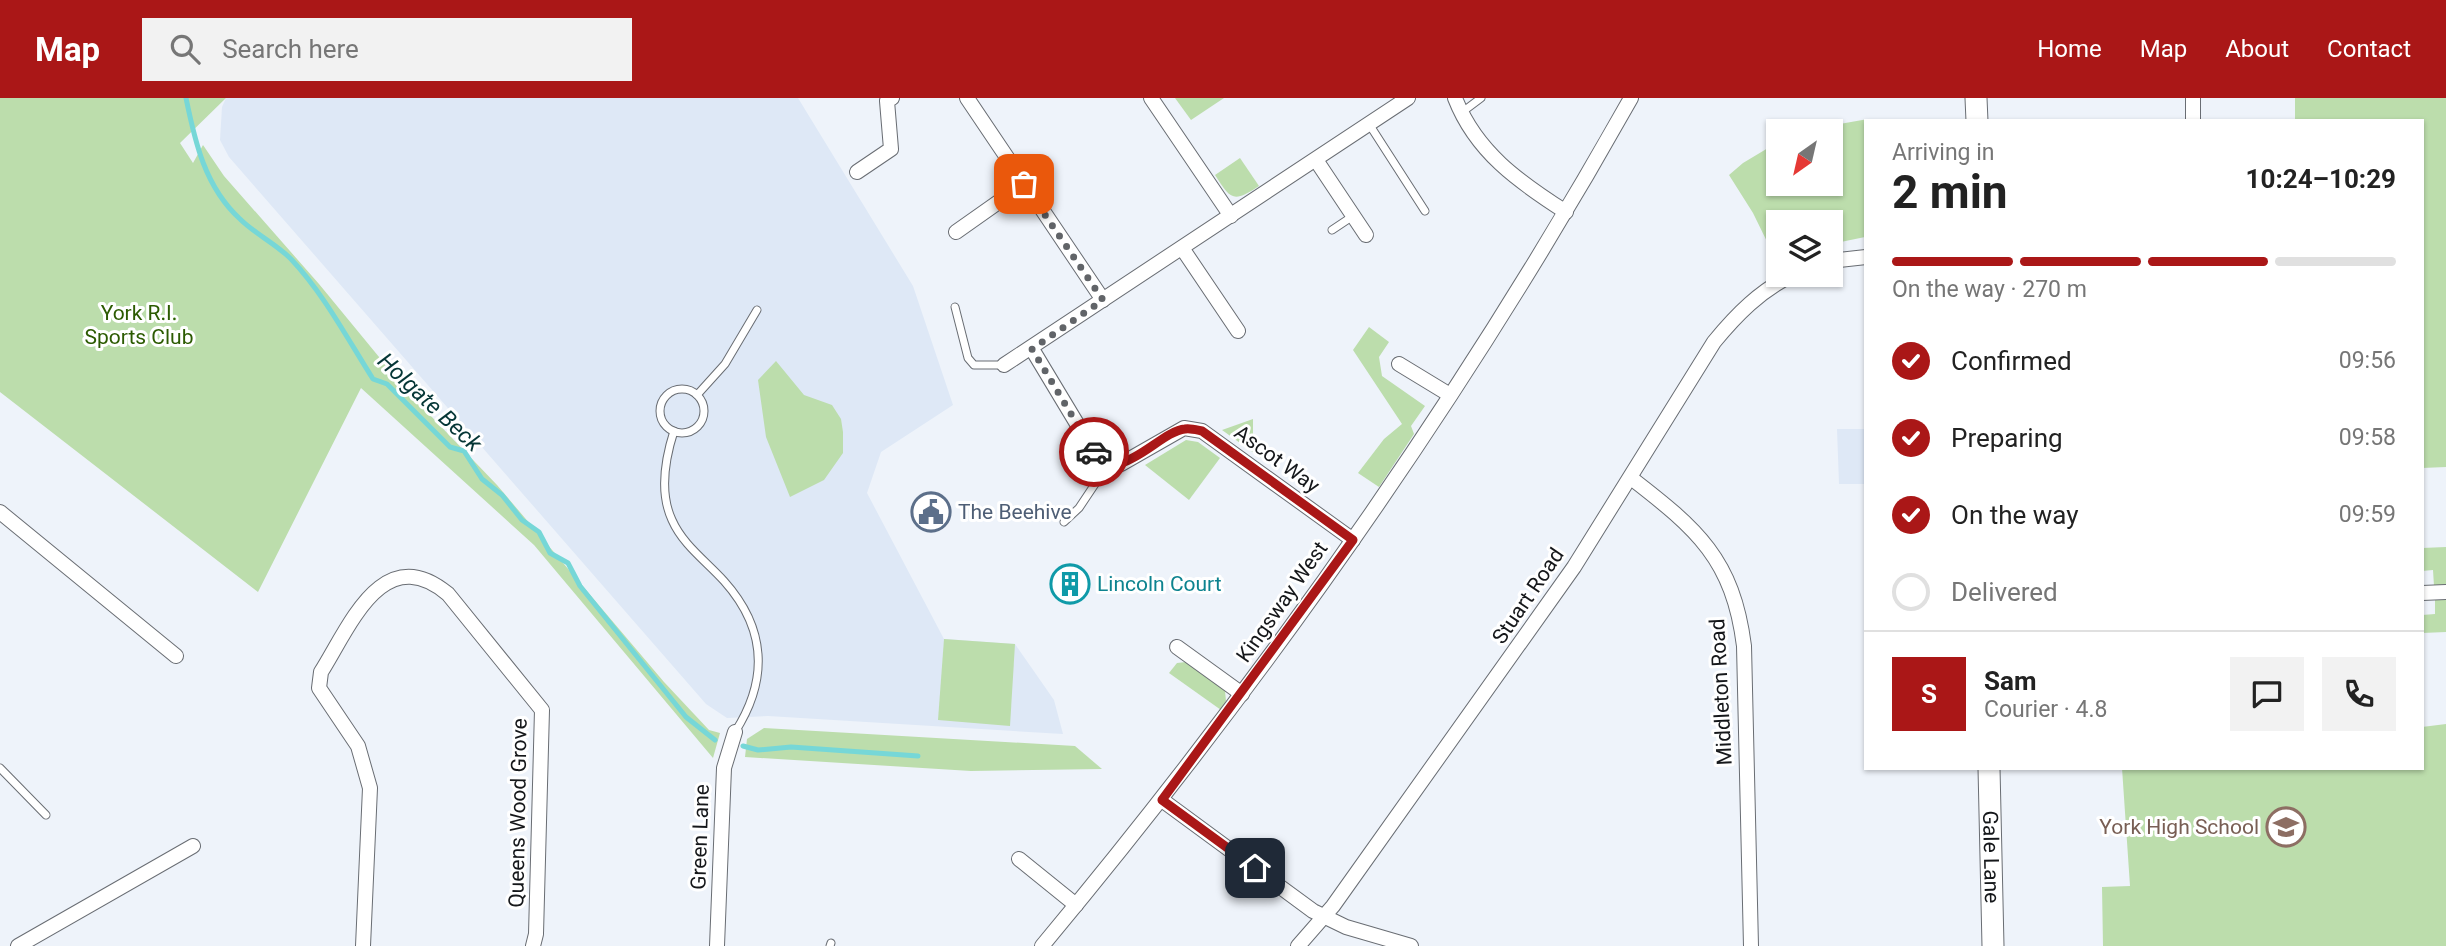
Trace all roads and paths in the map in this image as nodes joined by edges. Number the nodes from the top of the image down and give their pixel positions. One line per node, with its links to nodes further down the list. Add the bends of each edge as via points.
1 (967, 98): 16 (street)
2 (1151, 98): 19 (street)
3 (1408, 98): 13 (street)
4 (1455, 98): 10 (street)
5 (1481, 98): 10 (lane)
6 (1631, 98): 18 (street, Kingsway West)
7 (1976, 98): 11 (street)
8 (2193, 98): 12 (street)
9 (888, 99): 15 (street, via 891,149)
10 (1461, 113): 18 (street, via 1502,167)
11 (1977, 119)
12 (2193, 119)
13 (1369, 124): 14 (street); 17 (lane)
14 (1316, 160): 19 (street); 20 (street)
15 (857, 172)
16 (1024, 184): 22 (street); 28 (street)
17 (1425, 211)
18 (1566, 212): 36 (street, Kingsway West)
19 (1231, 216): 24 (street)
20 (1353, 216): 21 (lane); 23 (street)
21 (1332, 229)
22 (956, 232)
23 (1366, 235)
24 (1182, 248): 28 (street); 31 (street)
25 (1864, 257): 26 (street)
26 (1843, 260)
27 (1772, 287): 39 (street, Stuart Road, via 1734,317 1714,342)
28 (1103, 300): 32 (street)
29 (955, 307): 34 (lane, via 968,358 974,365)
30 (757, 310): 35 (lane, via 725,364)
31 (1238, 331)
32 (1032, 349): 34 (street); 38 (street, via 1090,447)
33 (1399, 363): 36 (street)
34 (1003, 365)
35 (697, 395): 37 (lane, via 703,407 698,425 687,432); 37 (lane, via 678,390 666,397 661,416)
36 (1450, 395): 42 (street, Kingsway West)
37 (674, 431): 48 (lane, via 664,485 672,520 737,598 755,638 759,675 755,694)
38 (1109, 463): 41 (lane); 42 (street, Ascot Way, via 1121,464 1184,428 1202,431)
39 (1631, 478): 56 (street, Stuart Road, via 1478,706); 64 (street, Middleton Road, via 1700,536 1719,564 1741,615)
40 (0, 512): 46 (street)
41 (1064, 522)
42 (1353, 540): 47 (street, Kingsway West)
43 (2446, 592): 44 (street)
44 (2424, 593)
45 (1177, 647): 47 (street, Kingsway West)
46 (176, 656)
47 (1242, 694): 51 (street, Kingsway West)
48 (735, 733): 60 (street, Green Lane, via 724,768)
49 (0, 768): 52 (lane)
50 (1989, 770): 65 (street, Gale Lane)
51 (1162, 800): 55 (street, Kingsway West); 56 (street)
52 (46, 815)
53 (193, 846): 57 (street)
54 (1019, 859): 55 (street)
55 (1076, 905): 61 (street, Kingsway West)
56 (1323, 916): 62 (street, Stuart Road); 63 (street)
57 (19, 946)
58 (363, 946): 59 (street, Queens Wood Grove, via 370,788 358,746 318,682 365,602 388,580 401,576 428,580 449,594 542,710)
59 (533, 946)
60 (717, 946)
61 (1042, 946)
62 (1298, 946)
63 (1411, 946)
64 (1751, 946)
65 (1993, 946)

